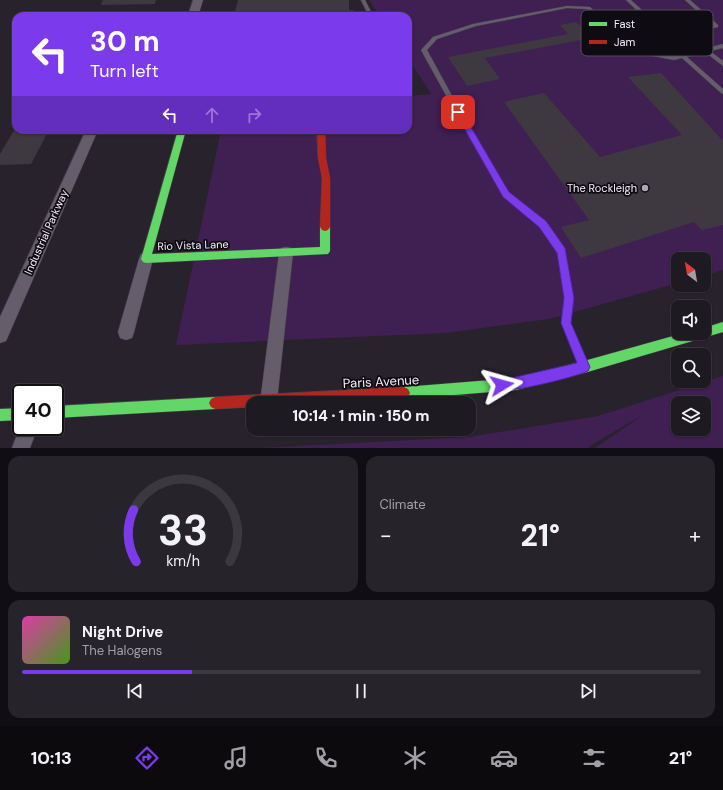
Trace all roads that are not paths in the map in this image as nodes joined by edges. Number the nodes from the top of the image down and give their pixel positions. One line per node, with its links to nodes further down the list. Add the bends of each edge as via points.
1 (198, 0): 8 (street)
2 (363, 0): 9 (lane)
3 (628, 0): 6 (lane)
4 (687, 0): 7 (lane)
5 (590, 10): 27 (lane, via 567,7 475,25 435,38 424,50 506,195 542,224 562,251 569,298 566,323)
6 (639, 10)
7 (698, 10)
8 (194, 12)
9 (369, 12)
10 (723, 46): 11 (lane)
11 (713, 49)
12 (663, 56): 13 (lane)
13 (684, 56): 16 (lane)
14 (713, 56): 15 (lane)
15 (723, 64)
16 (723, 92)
17 (90, 134): 25 (street, Industrial Parkway)
18 (181, 134): 21 (street, Rio Vista Lane)
19 (321, 134): 20 (street, Rio Vista Lane, via 326,178 325,251)
20 (286, 253): 21 (street, Rio Vista Lane); 28 (street)
21 (146, 259): 24 (street)
22 (723, 327): 23 (street, Paris Avenue)
23 (711, 331)
24 (126, 332)
25 (0, 335)
26 (678, 340): 27 (street, Paris Avenue)
27 (584, 367): 29 (street, Paris Avenue, via 516,384)
28 (269, 396)
29 (356, 396)
30 (246, 402): 31 (street, Paris Avenue)
31 (64, 412)
32 (12, 414): 33 (street)
33 (0, 415)
34 (26, 436): 35 (street)
35 (21, 448)

